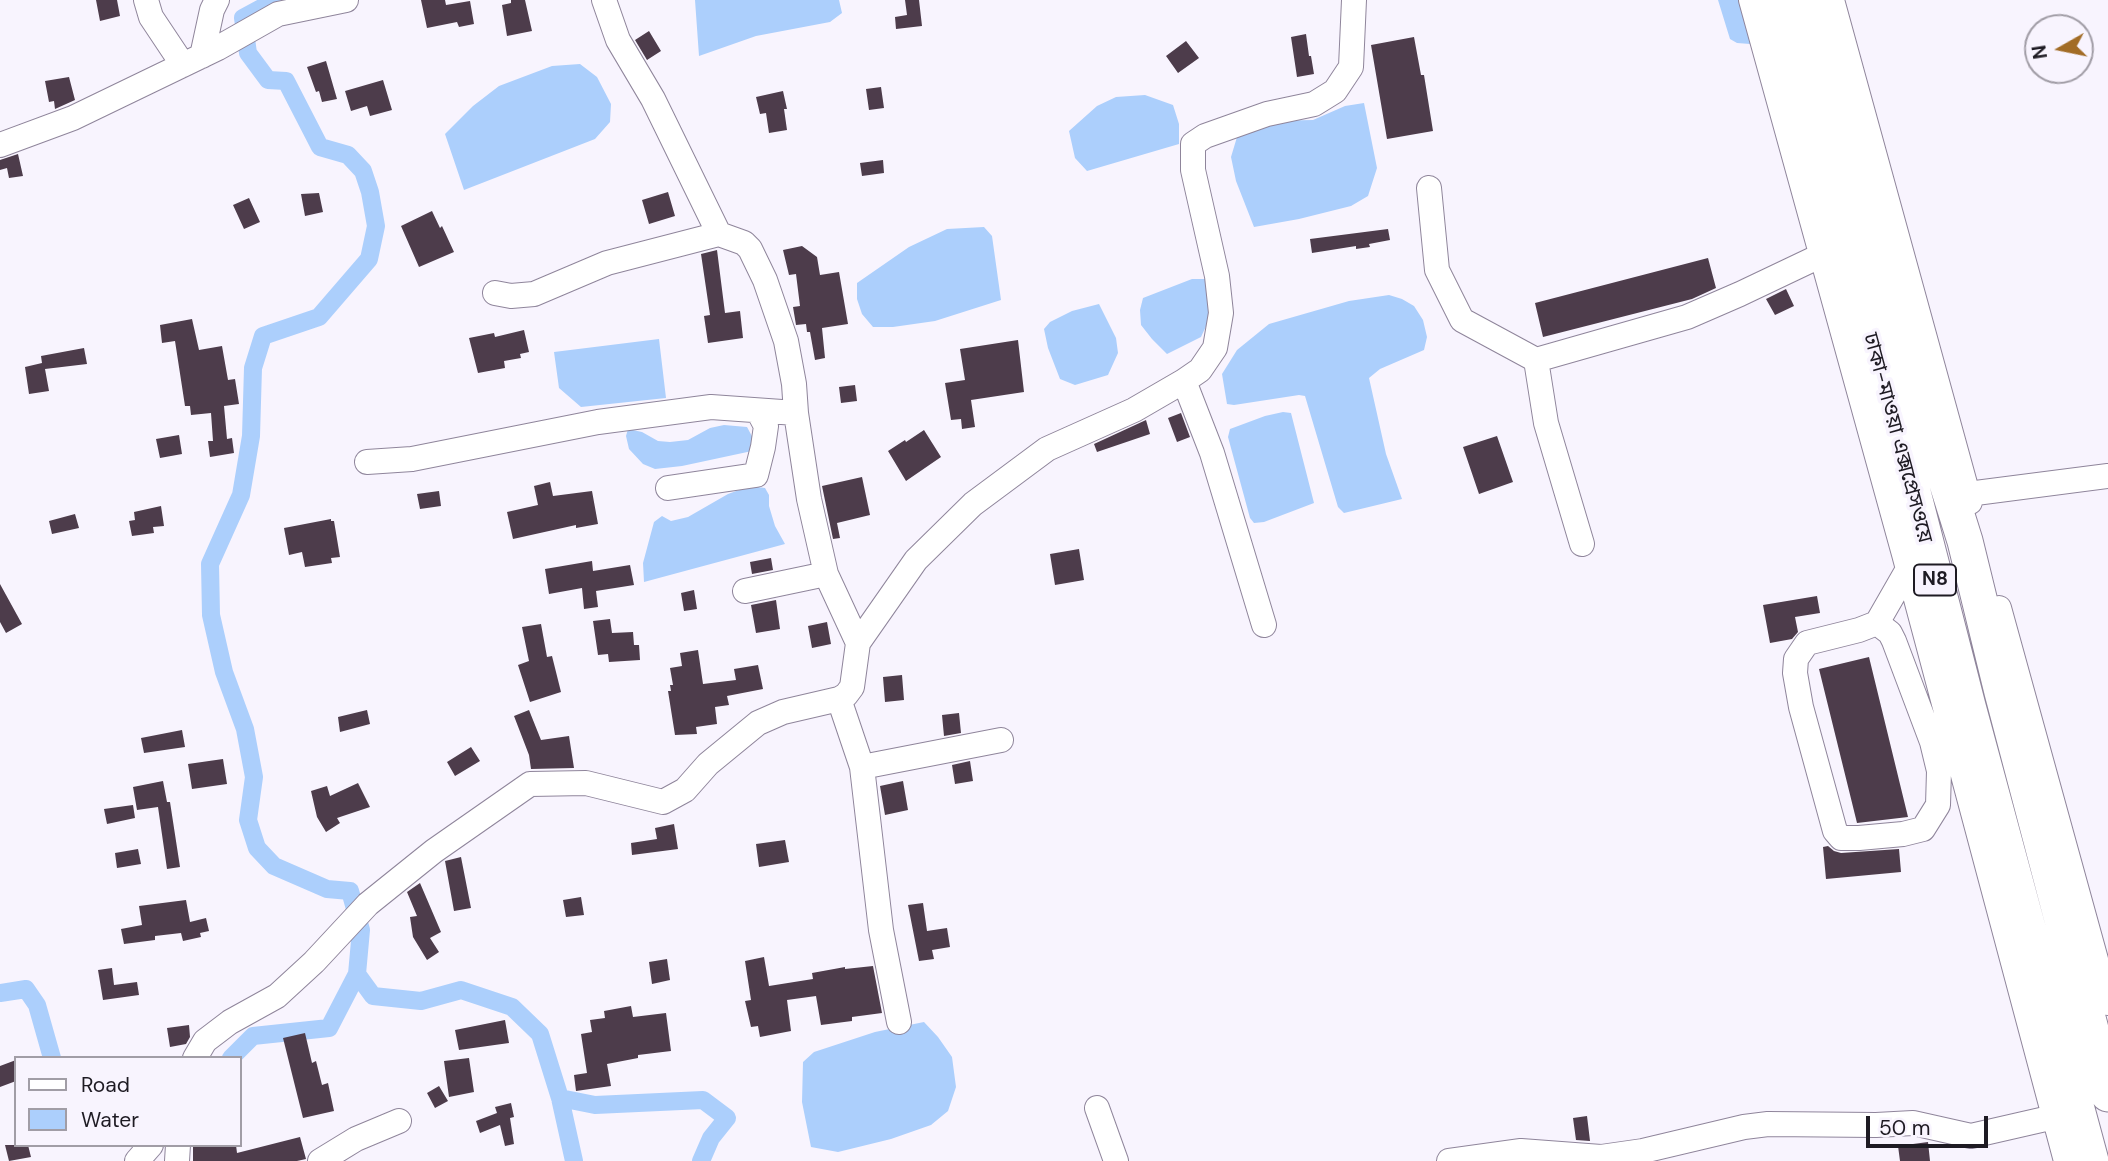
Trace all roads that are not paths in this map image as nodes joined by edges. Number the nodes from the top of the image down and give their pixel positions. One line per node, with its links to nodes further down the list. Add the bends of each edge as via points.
1 (146, 0): 10 (street, via 151,18)
2 (217, 0): 10 (street)
3 (346, 0): 10 (street, via 278,14)
4 (604, 0): 13 (street, via 618,40 653,99)
5 (1354, 0): 17 (street, via 1351,67 1335,92 1314,104 1267,114 1193,144 1193,170 1221,313 1215,348 1200,370)
6 (1751, 0): 14 (street)
7 (1775, 0): 38 (highway, ঢাকা-মাওয়া এক্সপ্রেসওয়ে / N8, via 1912,488)
8 (1808, 0): 37 (highway, ঢাকা-মাওয়া এক্সপ্রেসওয়ে / N8, via 1905,350 1965,541)
9 (1832, 0): 23 (street)
10 (201, 57): 11 (street, via 73,118)
11 (0, 145)
12 (1429, 188): 16 (street, via 1437,270 1462,320)
13 (719, 234): 15 (street, via 607,263 534,294); 19 (street, via 750,249 765,280 786,341)
14 (1822, 255): 16 (street, via 1687,317); 25 (street)
15 (495, 293)
16 (1536, 360): 24 (street, via 1546,423)
17 (1184, 381): 29 (street, via 1212,453); 30 (street, via 1134,410 1047,449 973,504 916,560)
18 (758, 411): 19 (street); 20 (street, via 711,407 598,422 412,459); 22 (street, via 766,426 756,475)
19 (796, 413): 26 (street)
20 (367, 462)
21 (2108, 477): 23 (street)
22 (668, 488)
23 (1968, 494): 34 (street)
24 (1581, 544)
25 (1908, 569): 28 (street); 38 (street)
26 (826, 573): 27 (street); 30 (street)
27 (745, 591)
28 (1877, 623): 28 (street, via 1807,643 1796,659 1801,707 1835,831 1841,838 1923,829 1938,805 1939,771 1932,742 1894,641)
29 (1265, 625)
30 (858, 643): 31 (street, via 852,687)
31 (839, 699): 33 (street); 36 (street, via 758,723 708,764 685,790 663,802 586,783 530,783 433,851 368,904 277,996 230,1022 205,1041)
32 (1001, 740): 33 (street)
33 (862, 767): 35 (street, via 881,930)
34 (2108, 1003)
35 (899, 1022)
36 (196, 1056)
37 (2108, 1094)
38 (2064, 1106): 45 (street, via 1970,1136 1913,1123 1768,1124 1601,1157 1521,1151); 46 (street); 47 (highway, ঢাকা-মাওয়া এক্সপ্রেসওয়ে / N8)
39 (1097, 1108): 44 (street)
40 (398, 1121): 43 (street)
41 (149, 1147): 42 (street)
42 (137, 1161)
43 (320, 1161)
44 (1116, 1161)
45 (1449, 1161)
46 (2066, 1161)
47 (2091, 1161)

